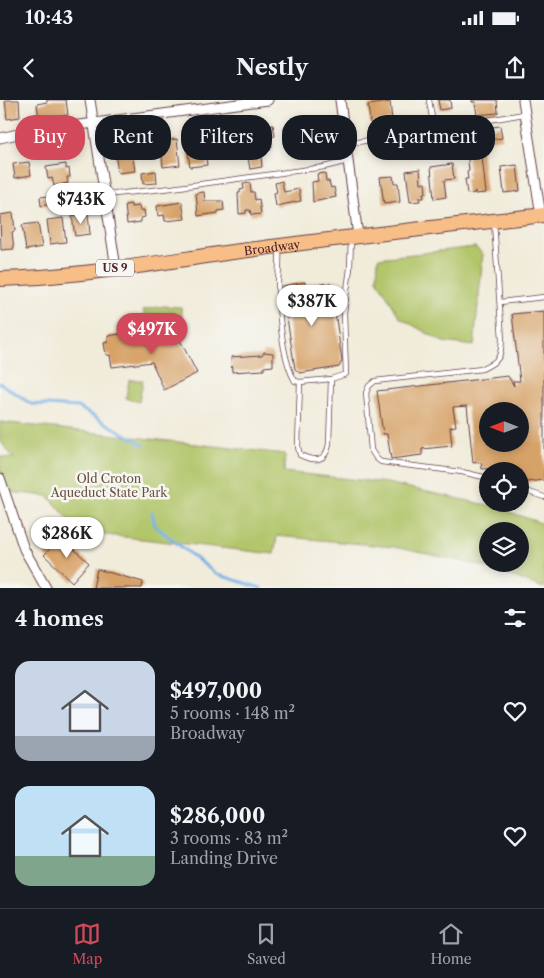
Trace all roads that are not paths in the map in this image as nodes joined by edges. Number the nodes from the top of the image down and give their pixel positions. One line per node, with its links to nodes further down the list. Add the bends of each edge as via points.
1 (90, 100): 10 (street)
2 (268, 100): 10 (street)
3 (340, 100): 7 (street)
4 (429, 100): 8 (lane)
5 (523, 100): 6 (street)
6 (525, 114): 9 (lane); 14 (street)
7 (342, 115)
8 (432, 115)
9 (495, 119)
10 (94, 123): 11 (street); 13 (street)
11 (0, 138)
12 (348, 161): 13 (lane, via 324,167); 16 (street)
13 (105, 195): 18 (street)
14 (542, 215): 15 (main road, Broadway / US 9)
15 (494, 221): 16 (main road, Broadway / US 9); 21 (lane)
16 (355, 236): 17 (main road, Broadway / US 9); 22 (lane, via 344,313 346,374)
17 (278, 246): 18 (main road, Broadway / US 9); 23 (lane, via 282,330 290,374)
18 (116, 268): 19 (main road, Broadway / US 9)
19 (0, 279)
20 (544, 297): 21 (lane)
21 (500, 302): 24 (lane, via 502,346 496,362 482,369 375,381 368,386 366,393 372,450 376,458 382,462)
22 (331, 379): 23 (lane); 23 (lane, via 330,444 328,453 317,459 300,455 298,447)
23 (300, 382)
24 (479, 476)
25 (0, 478): 28 (street, via 24,549)
26 (529, 492): 27 (lane)
27 (544, 497)
28 (46, 588)

